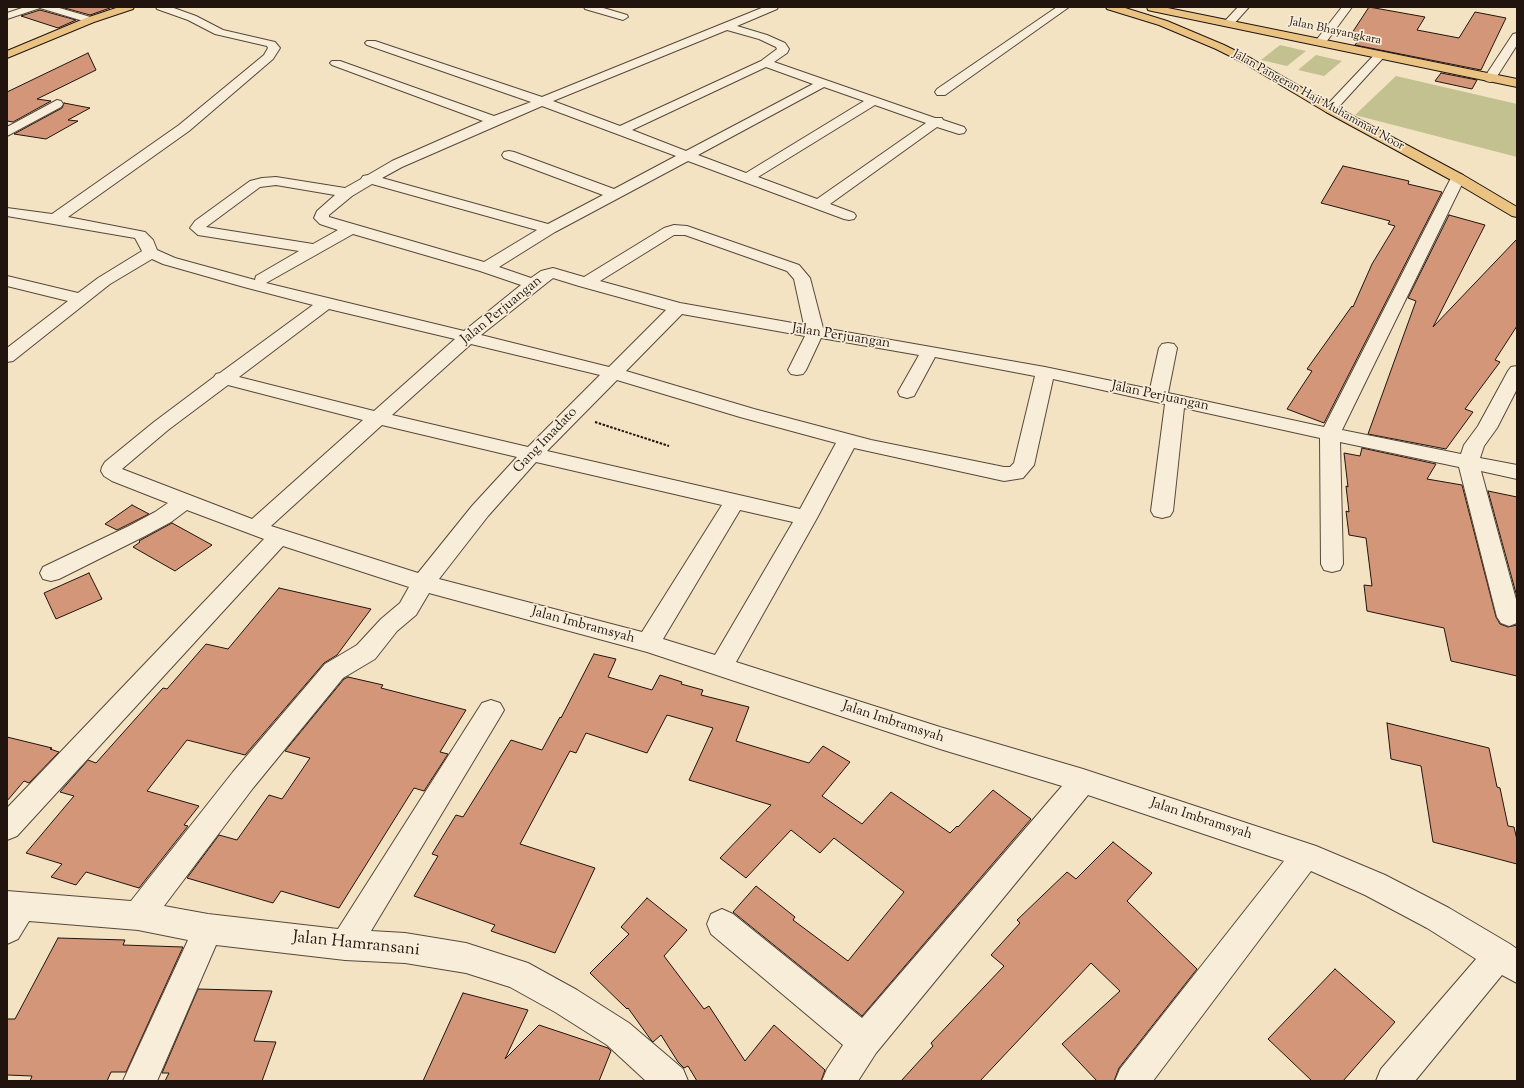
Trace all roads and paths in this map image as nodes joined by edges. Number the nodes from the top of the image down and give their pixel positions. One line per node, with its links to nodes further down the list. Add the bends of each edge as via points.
1 (36, 7): 12 (street)
2 (45, 7): 14 (street)
3 (129, 7): 14 (main road)
4 (161, 7): 50 (street, via 192,18 219,32 271,44 274,48 269,57 184,128)
5 (589, 7): 13 (street)
6 (773, 7): 16 (street)
7 (1064, 7): 29 (street)
8 (1111, 7): 33 (main road, Jalan Pangeran Haji Muhammad Noor, via 1163,23 1220,47 1274,75)
9 (1147, 7): 15 (main road, Jalan Bhayangkara)
10 (1244, 7): 15 (street)
11 (1348, 7): 18 (street)
12 (7, 16)
13 (623, 17)
14 (90, 20): 20 (main road)
15 (1228, 24): 18 (main road, Jalan Bhayangkara)
16 (727, 26): 25 (street, via 781,45 781,53); 31 (street)
17 (1517, 36): 22 (street)
18 (1320, 42): 21 (main road, Jalan Bhayangkara)
19 (371, 43): 31 (street)
20 (7, 55)
21 (1380, 55): 26 (main road, Jalan Bhayangkara); 33 (street)
22 (1503, 57): 23 (street); 26 (street)
23 (1517, 60)
24 (336, 63): 34 (street)
25 (765, 63): 28 (street); 37 (street)
26 (1490, 78): 27 (main road, Jalan Bhayangkara)
27 (1517, 83)
28 (821, 84): 30 (street); 40 (street)
29 (941, 92)
30 (873, 101): 35 (street); 41 (street)
31 (544, 102): 34 (street); 37 (street)
32 (57, 104): 38 (street)
33 (1330, 109): 42 (main road, Jalan Pangeran Haji Muhammad Noor)
34 (494, 121): 43 (street)
35 (937, 121): 36 (street); 46 (street)
36 (959, 130)
37 (620, 131): 40 (street)
38 (7, 132)
39 (509, 155): 45 (street)
40 (685, 156): 41 (street); 45 (street)
41 (747, 178): 46 (street)
42 (1458, 178): 48 (main road, Jalan Pangeran Haji Muhammad Noor); 79 (street)
43 (368, 179): 44 (street); 52 (street)
44 (347, 193): 51 (street, via 326,210 322,218); 53 (street, via 276,181 262,182 255,184 198,228 203,232)
45 (613, 194): 52 (street)
46 (818, 204): 49 (street)
47 (7, 212): 50 (street)
48 (1517, 213)
49 (849, 216)
50 (54, 219): 54 (street, via 140,235)
51 (351, 229): 53 (street); 55 (street)
52 (550, 229): 55 (street)
53 (314, 249): 58 (street)
54 (151, 253): 62 (street, via 104,281); 63 (street, via 250,284)
55 (486, 268): 61 (street)
56 (7, 270): 57 (street)
57 (7, 274)
58 (262, 279)
59 (7, 281): 62 (street)
60 (585, 283): 61 (street, Jalan Perjuangan, via 553,273 546,274); 64 (street, Jalan Perjuangan); 65 (street, via 669,231 687,231 793,268 802,278)
61 (533, 284): 66 (street, Jalan Perjuangan)
62 (82, 299): 69 (street)
63 (326, 303): 66 (street); 74 (street)
64 (678, 308): 65 (street, Jalan Perjuangan); 73 (street, Gang Imadato)
65 (815, 332): 68 (street, Jalan Perjuangan); 70 (street)
66 (467, 338): 73 (street); 78 (street, Jalan Perjuangan)
67 (1168, 348): 76 (street)
68 (930, 351): 72 (street, Jalan Perjuangan); 75 (street)
69 (7, 357)
70 (797, 370)
71 (1517, 371): 83 (street, via 1487,428 1474,445)
72 (1045, 372): 76 (street, Jalan Perjuangan); 80 (street, via 1024,465 1016,473 1004,474)
73 (613, 373): 77 (street, Gang Imadato); 80 (street)
74 (223, 378): 78 (street); 85 (street, Jalan Imbramsyah, via 112,467 111,471 120,476)
75 (906, 392)
76 (1167, 398): 79 (street, Jalan Perjuangan); 87 (street)
77 (571, 414): 81 (path); 82 (street, Gang Imadato)
78 (377, 418): 82 (street); 89 (street, Jalan Perjuangan)
79 (1330, 434): 83 (street, Jalan Perjuangan); 91 (street)
80 (848, 440): 88 (street)
81 (669, 446)
82 (532, 453): 86 (street); 93 (street, Gang Imadato, via 480,511)
83 (1468, 462): 84 (street, Jalan Perjuangan); 94 (street)
84 (1517, 472)
85 (185, 501): 89 (street, Jalan Imbramsyah); 92 (street, via 137,531)
86 (735, 501): 88 (street); 95 (street)
87 (1162, 511)
88 (806, 518): 96 (street)
89 (252, 527): 90 (street, Jalan Imbramsyah)
90 (279, 537): 93 (street, Jalan Imbramsyah); 99 (street)
91 (1332, 564)
92 (51, 573)
93 (423, 583): 95 (street, Jalan Imbramsyah); 102 (street, Gang Imadato, via 408,608 389,625 366,652 334,672 243,780)
94 (1509, 617)
95 (648, 643): 96 (street, Jalan Imbramsyah)
96 (721, 666): 98 (street, Jalan Imbramsyah, via 940,738)
97 (491, 710): 105 (street)
98 (1083, 781): 100 (street, Jalan Imbramsyah); 107 (street)
99 (7, 827)
100 (1306, 855): 106 (street, Jalan Imbramsyah, via 1375,885 1438,918); 111 (street)
101 (12, 913): 102 (street, Jalan Hamransani)
102 (138, 916): 104 (street, Jalan Hamransani)
103 (722, 924): 107 (street)
104 (208, 929): 105 (street, Jalan Hamransani); 108 (street)
105 (345, 945): 109 (street, Jalan Hamransani, via 405,948 466,958 517,974 618,1034)
106 (1508, 961): 112 (street)
107 (864, 1040): 110 (street)
108 (140, 1081)
109 (670, 1081)
110 (839, 1081)
111 (1132, 1081)
112 (1393, 1081)

